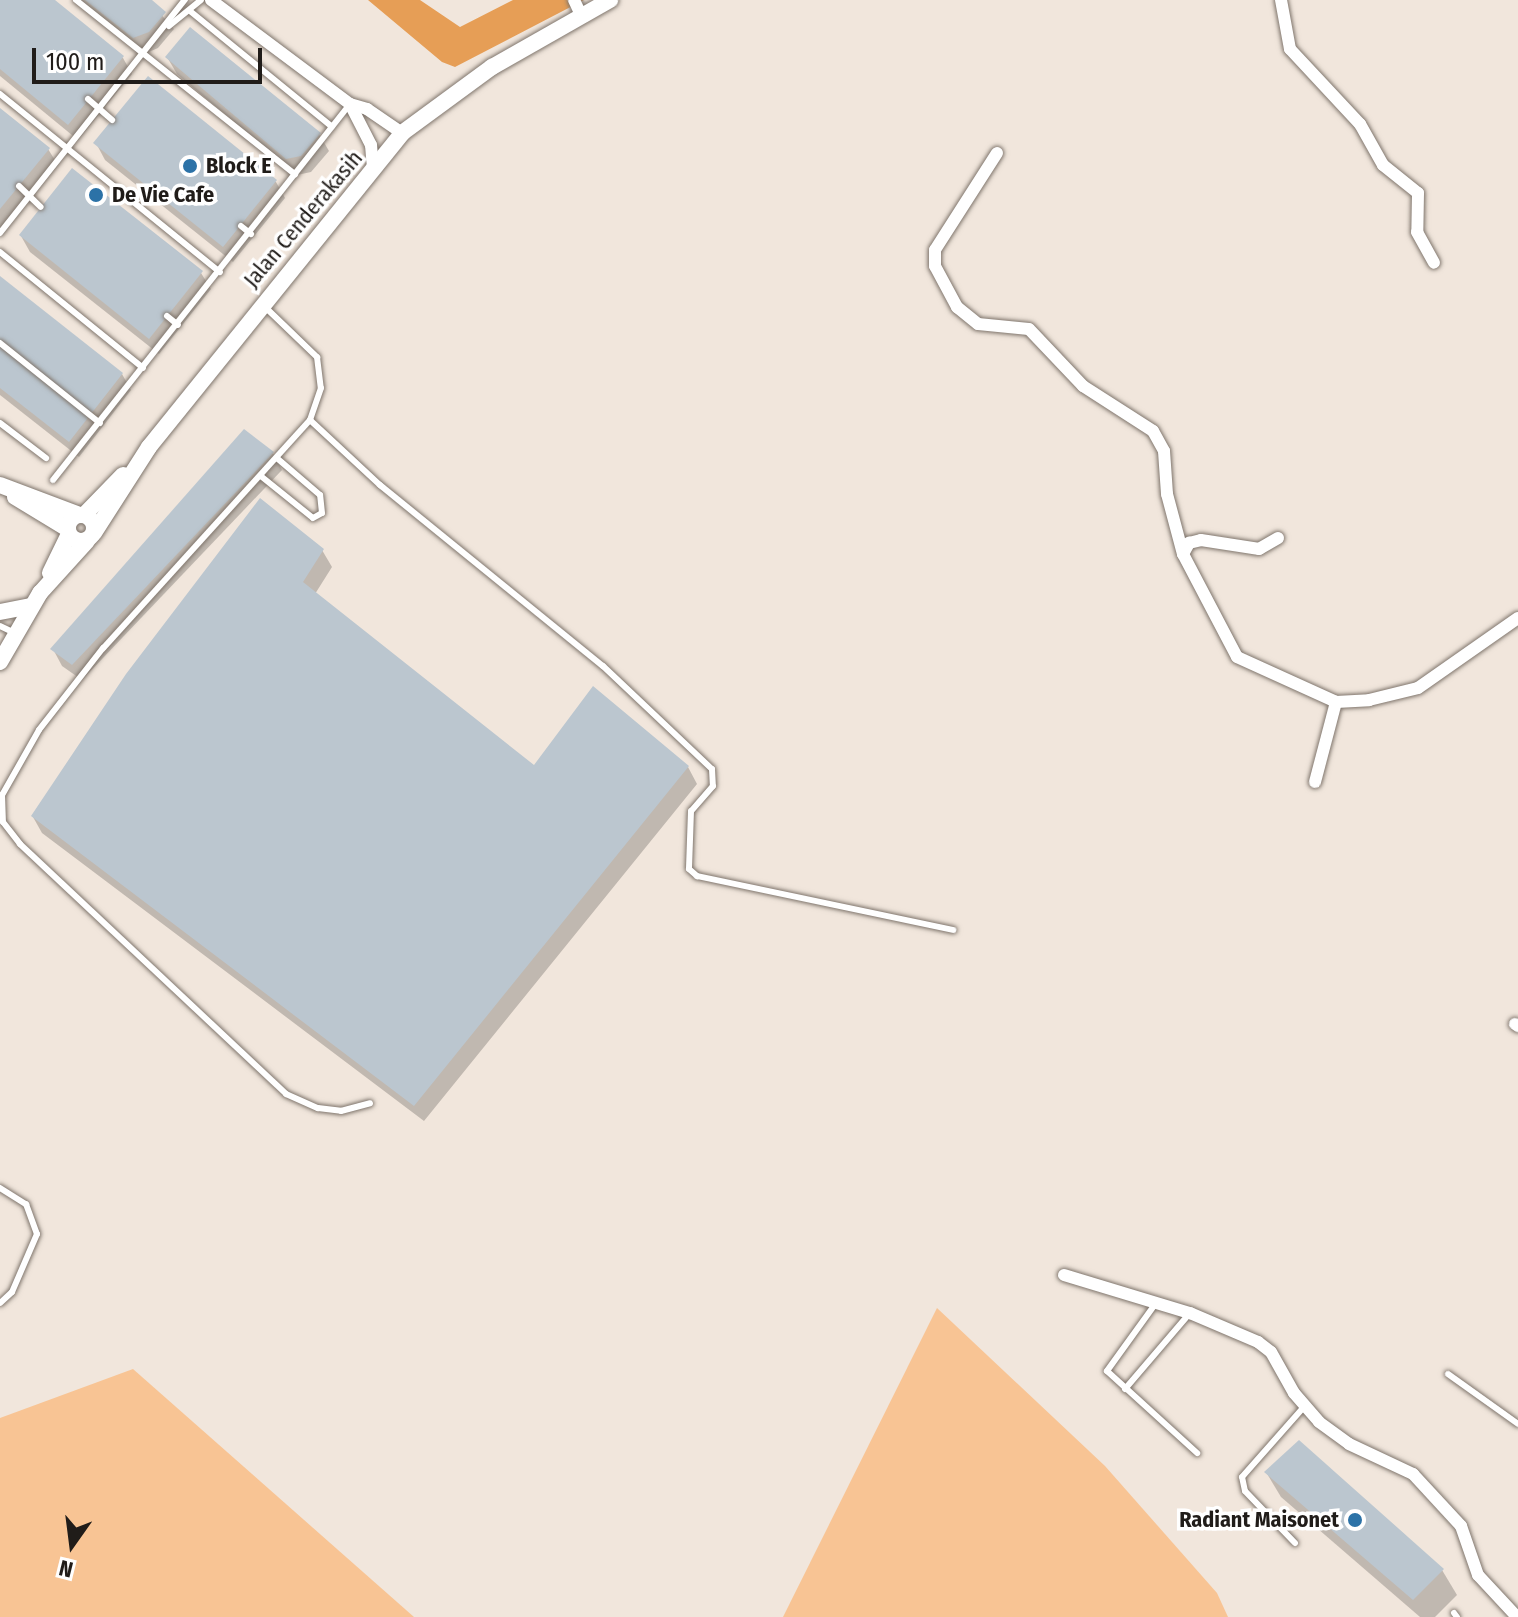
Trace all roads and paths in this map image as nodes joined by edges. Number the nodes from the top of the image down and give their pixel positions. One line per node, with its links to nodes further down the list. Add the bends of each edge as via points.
1 (76, 0): 10 (lane)
2 (201, 0): 8 (lane)
3 (211, 0): 13 (street)
4 (610, 0): 7 (street, Jalan Cenderakasih)
5 (1281, 0): 29 (street, via 1290,49 1360,124 1383,165 1418,193 1417,232)
6 (183, 1): 9 (lane)
7 (578, 8): 17 (street, Jalan Cenderakasih)
8 (190, 11): 9 (lane); 16 (lane)
9 (166, 28): 10 (lane)
10 (143, 52): 14 (lane); 21 (lane)
11 (0, 94): 18 (lane)
12 (88, 99): 14 (lane)
13 (350, 104): 16 (lane); 17 (street); 20 (street, via 371,145)
14 (98, 108): 15 (lane); 18 (lane)
15 (112, 120)
16 (332, 127): 21 (lane)
17 (402, 133): 20 (street, Jalan Cenderakasih)
18 (66, 146): 23 (lane); 30 (lane)
19 (997, 153): 49 (street, via 935,250 935,266 957,307 978,324 1029,329 1083,386 1153,431 1164,451 1167,494)
20 (373, 169): 31 (street, Jalan Cenderakasih)
21 (295, 174): 27 (lane)
22 (19, 186): 23 (lane)
23 (28, 196): 24 (lane); 26 (lane)
24 (41, 207)
25 (241, 226): 27 (lane)
26 (0, 233)
27 (251, 234): 30 (lane)
28 (0, 252): 35 (lane)
29 (1434, 263)
30 (220, 272): 33 (lane)
31 (262, 303): 36 (lane, via 317,357 321,388); 39 (street, Jalan Cenderakasih)
32 (167, 316): 33 (lane)
33 (178, 325): 35 (lane)
34 (0, 343): 38 (lane)
35 (143, 368): 38 (lane)
36 (310, 420): 41 (lane); 57 (lane, via 380,485 603,666 712,769 713,786 691,811 689,869 697,876)
37 (0, 423): 40 (lane)
38 (100, 423): 43 (lane)
39 (149, 447): 45 (street); 47 (street, Jalan Cenderakasih)
40 (46, 458)
41 (278, 459): 42 (lane); 42 (lane, via 320,495 322,513 313,518)
42 (262, 477): 58 (lane, via 112,638 39,730 2,795 3,822 30,854 286,1094 341,1111)
43 (53, 480)
44 (0, 486): 45 (street); 46 (street)
45 (82, 515): 46 (street); 47 (street, via 93,522)
46 (69, 532): 47 (street); 50 (street)
47 (90, 537): 50 (street, Jalan Cenderakasih)
48 (1278, 538): 49 (street, via 1259,549 1201,540 1189,543)
49 (1183, 554): 55 (street, via 1237,657)
50 (35, 600): 51 (street); 53 (street, Jalan Cenderakasih)
51 (0, 612)
52 (1518, 618): 55 (street, via 1418,688)
53 (6, 629): 54 (street, Jalan Cenderakasih)
54 (0, 662)
55 (1336, 702): 56 (street)
56 (1315, 782)
57 (953, 930)
58 (370, 1103)
59 (0, 1188): 61 (lane, via 26,1204 37,1234 12,1292)
60 (1064, 1275): 62 (street)
61 (0, 1303)
62 (1156, 1303): 63 (street); 65 (lane, via 1110,1363 1109,1377)
63 (1190, 1313): 65 (lane); 66 (street, via 1241,1333 1271,1352)
64 (1448, 1374): 67 (lane)
65 (1125, 1389): 68 (lane)
66 (1304, 1407): 69 (lane, via 1242,1477 1245,1491); 70 (street, via 1349,1444 1413,1474 1461,1526 1478,1575)
67 (1518, 1424)
68 (1197, 1453)
69 (1295, 1543)
70 (1517, 1617)

